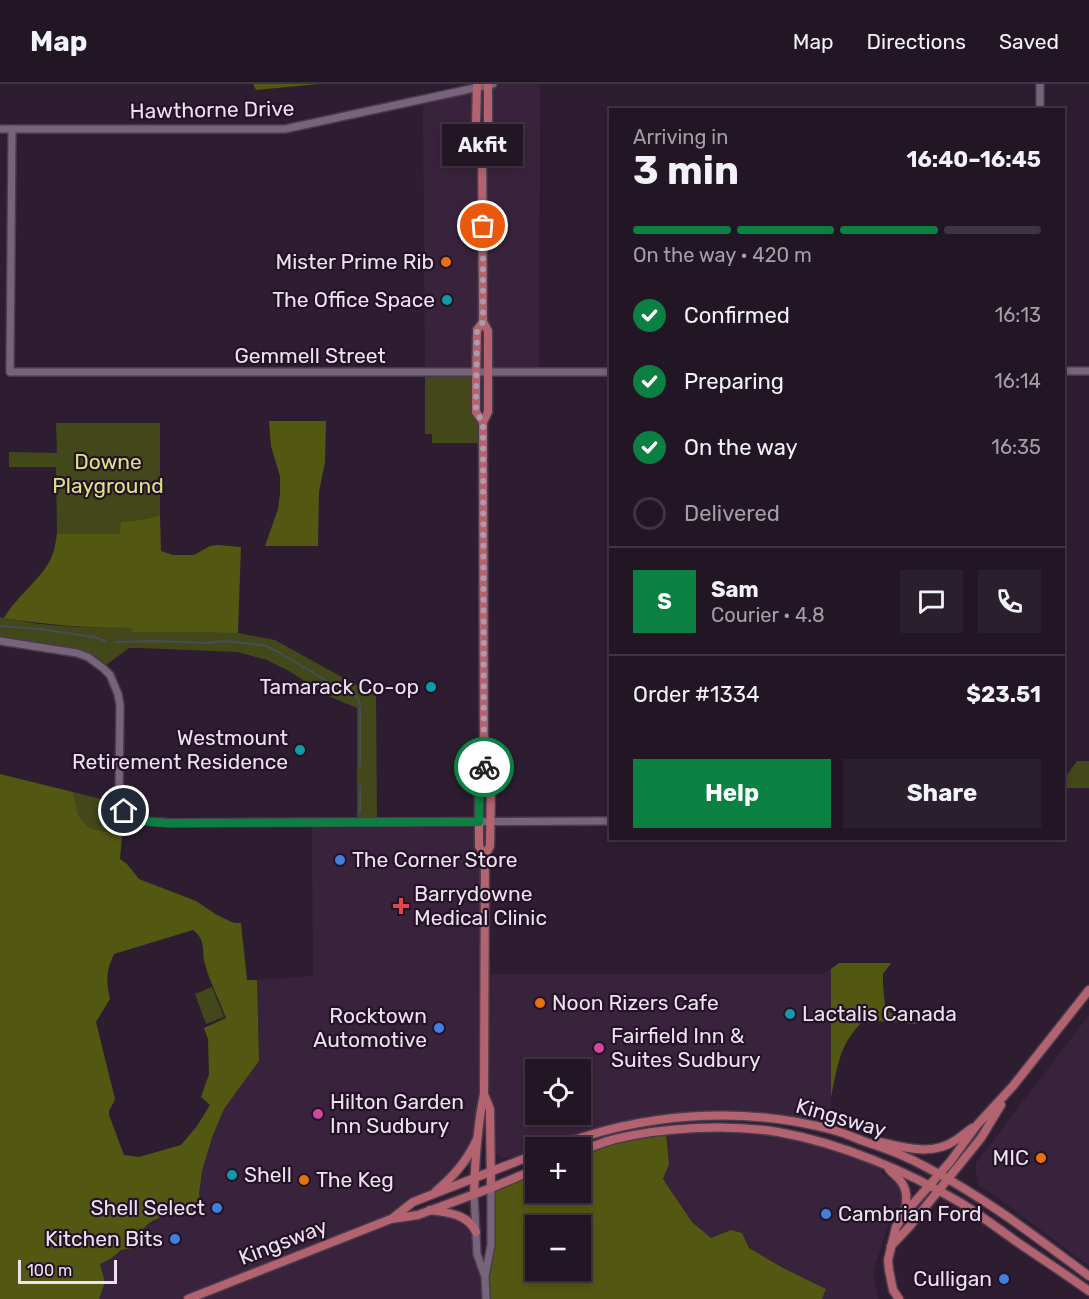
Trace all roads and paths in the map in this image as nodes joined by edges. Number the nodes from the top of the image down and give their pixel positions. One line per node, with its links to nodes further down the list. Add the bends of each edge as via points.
1 (490, 84): 3 (street, Hawthorne Drive); 7 (main road, via 488,124)
2 (1040, 84): 4 (street)
3 (477, 86): 6 (street, Hawthorne Drive, via 285,129); 7 (main road, via 476,126)
4 (1040, 108)
5 (0, 129): 6 (street, Hawthorne Drive)
6 (12, 129): 12 (street, Gemmell Street, via 10,372)
7 (482, 134): 8 (main road)
8 (483, 322): 12 (main road, via 477,330); 13 (main road, via 488,331)
9 (1065, 371): 10 (street)
10 (1089, 371)
11 (609, 372): 13 (street, Gemmell Street)
12 (476, 373): 13 (street, Gemmell Street); 14 (main road, via 476,412)
13 (488, 373): 14 (main road, via 488,412)
14 (483, 422): 16 (main road)
15 (0, 641): 17 (street, via 77,653 110,675 118,694 119,799 129,816 169,823)
16 (484, 772): 17 (main road, via 479,786); 18 (main road, via 490,785)
17 (479, 822): 18 (street); 20 (main road, via 479,846)
18 (490, 822): 19 (street); 20 (main road, via 490,846)
19 (609, 822)
20 (485, 856): 23 (main road)
21 (1089, 990): 22 (main road)
22 (1008, 1092): 24 (main road); 35 (main road, via 986,1132)
23 (484, 1094): 25 (main road); 31 (main road, via 490,1108)
24 (977, 1125): 27 (main road, via 956,1140 932,1149); 33 (main road)
25 (479, 1132): 34 (main road); 40 (main road, via 463,1164)
26 (583, 1137): 27 (main road, Kingsway, via 638,1122 739,1116 790,1121)
27 (860, 1140): 33 (main road, Kingsway)
28 (591, 1147): 30 (main road, Kingsway, via 653,1132 743,1129 814,1141)
29 (525, 1158): 31 (main road, Kingsway)
30 (888, 1167): 36 (main road, Kingsway); 42 (main road, via 907,1193)
31 (491, 1171): 34 (main road, Kingsway); 37 (main road)
32 (525, 1174): 37 (main road, Kingsway)
33 (940, 1174): 35 (main road, Kingsway); 36 (main road)
34 (475, 1179): 39 (main road); 40 (main road, Kingsway)
35 (949, 1179): 38 (main road); 47 (main road, Kingsway, via 1002,1212)
36 (929, 1186): 38 (main road, Kingsway); 42 (main road)
37 (491, 1188): 39 (main road, Kingsway); 46 (street, via 491,1245)
38 (939, 1191): 45 (main road); 48 (main road, Kingsway)
39 (474, 1194): 41 (main road, Kingsway); 44 (street)
40 (433, 1195): 43 (main road, Kingsway, via 413,1202)
41 (429, 1210): 43 (main road, Kingsway); 44 (main road, via 465,1219)
42 (905, 1213): 45 (main road)
43 (391, 1219): 49 (main road, Kingsway)
44 (476, 1233): 46 (street, via 477,1254)
45 (891, 1247): 51 (main road, via 890,1280)
46 (485, 1276): 50 (street)
47 (1089, 1276)
48 (1089, 1291)
49 (188, 1299)
50 (486, 1299)
51 (899, 1299)

